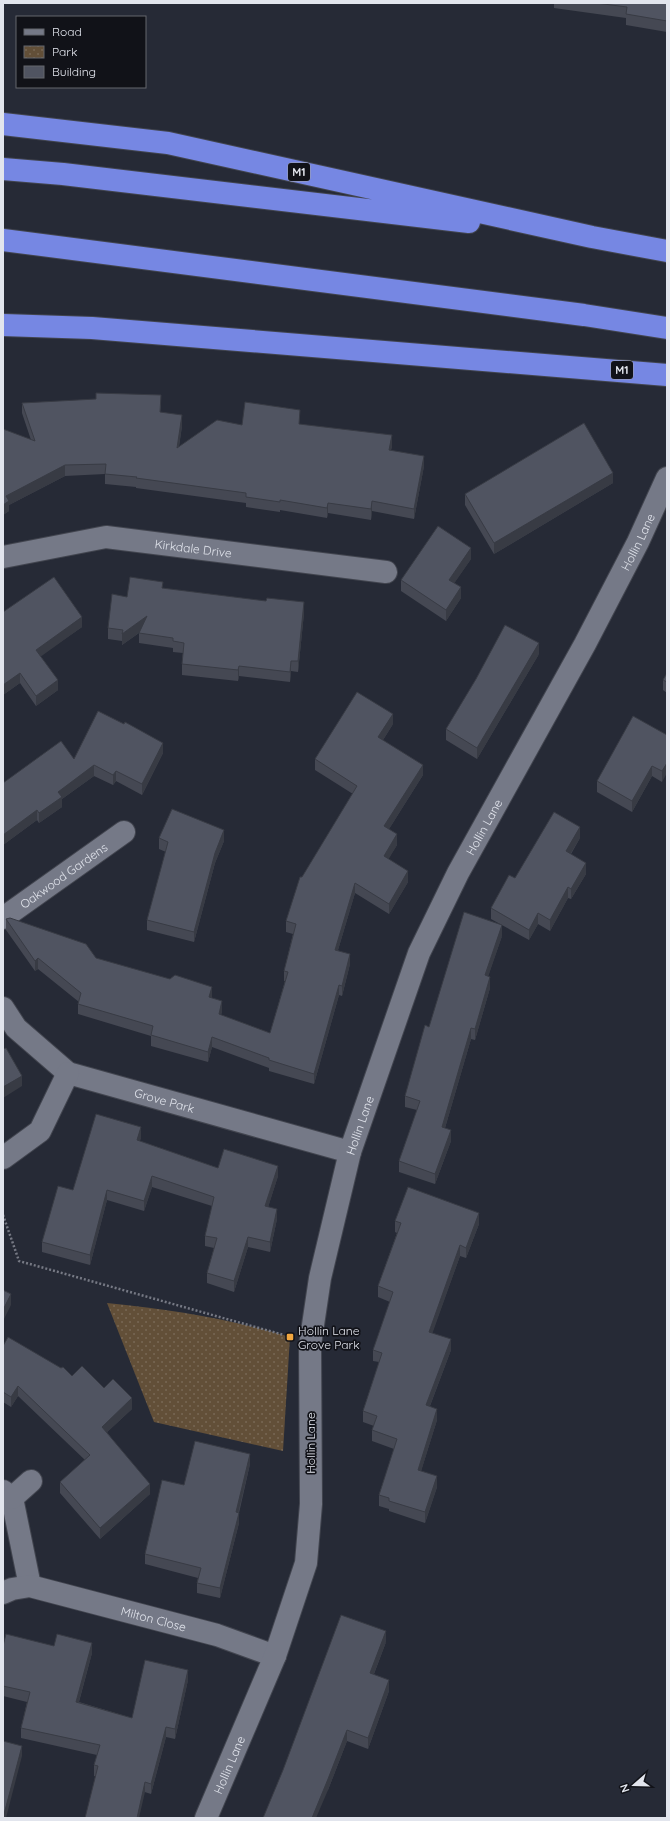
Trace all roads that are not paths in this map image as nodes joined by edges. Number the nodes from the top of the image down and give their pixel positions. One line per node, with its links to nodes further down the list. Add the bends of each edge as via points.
1 (3, 124): 3 (highway, M1, via 168,143)
2 (3, 169): 3 (highway, M1)
3 (592, 237): 5 (highway, M1)
4 (3, 240): 7 (highway)
5 (667, 251)
6 (3, 325): 8 (highway, M1, via 92,328)
7 (667, 328)
8 (667, 375)
9 (667, 478): 16 (street, Hollin Lane, via 638,542 585,644 458,873 419,953)
10 (3, 557): 11 (street, Kirkdale Drive, via 106,536)
11 (386, 572)
12 (124, 832): 13 (street, Oakwood Gardens)
13 (3, 918)
14 (3, 1008): 15 (street, Grove Park, via 16,1028)
15 (68, 1073): 16 (street, Grove Park); 17 (street, via 40,1131)
16 (350, 1152): 22 (street, Hollin Lane, via 320,1278 310,1345 311,1504 306,1563)
17 (3, 1158)
18 (31, 1481): 19 (street)
19 (8, 1494): 20 (street)
20 (30, 1586): 21 (street, Milton Close); 22 (street, Milton Close, via 217,1635)
21 (3, 1593)
22 (275, 1656): 23 (street, Hollin Lane)
23 (206, 1818)

